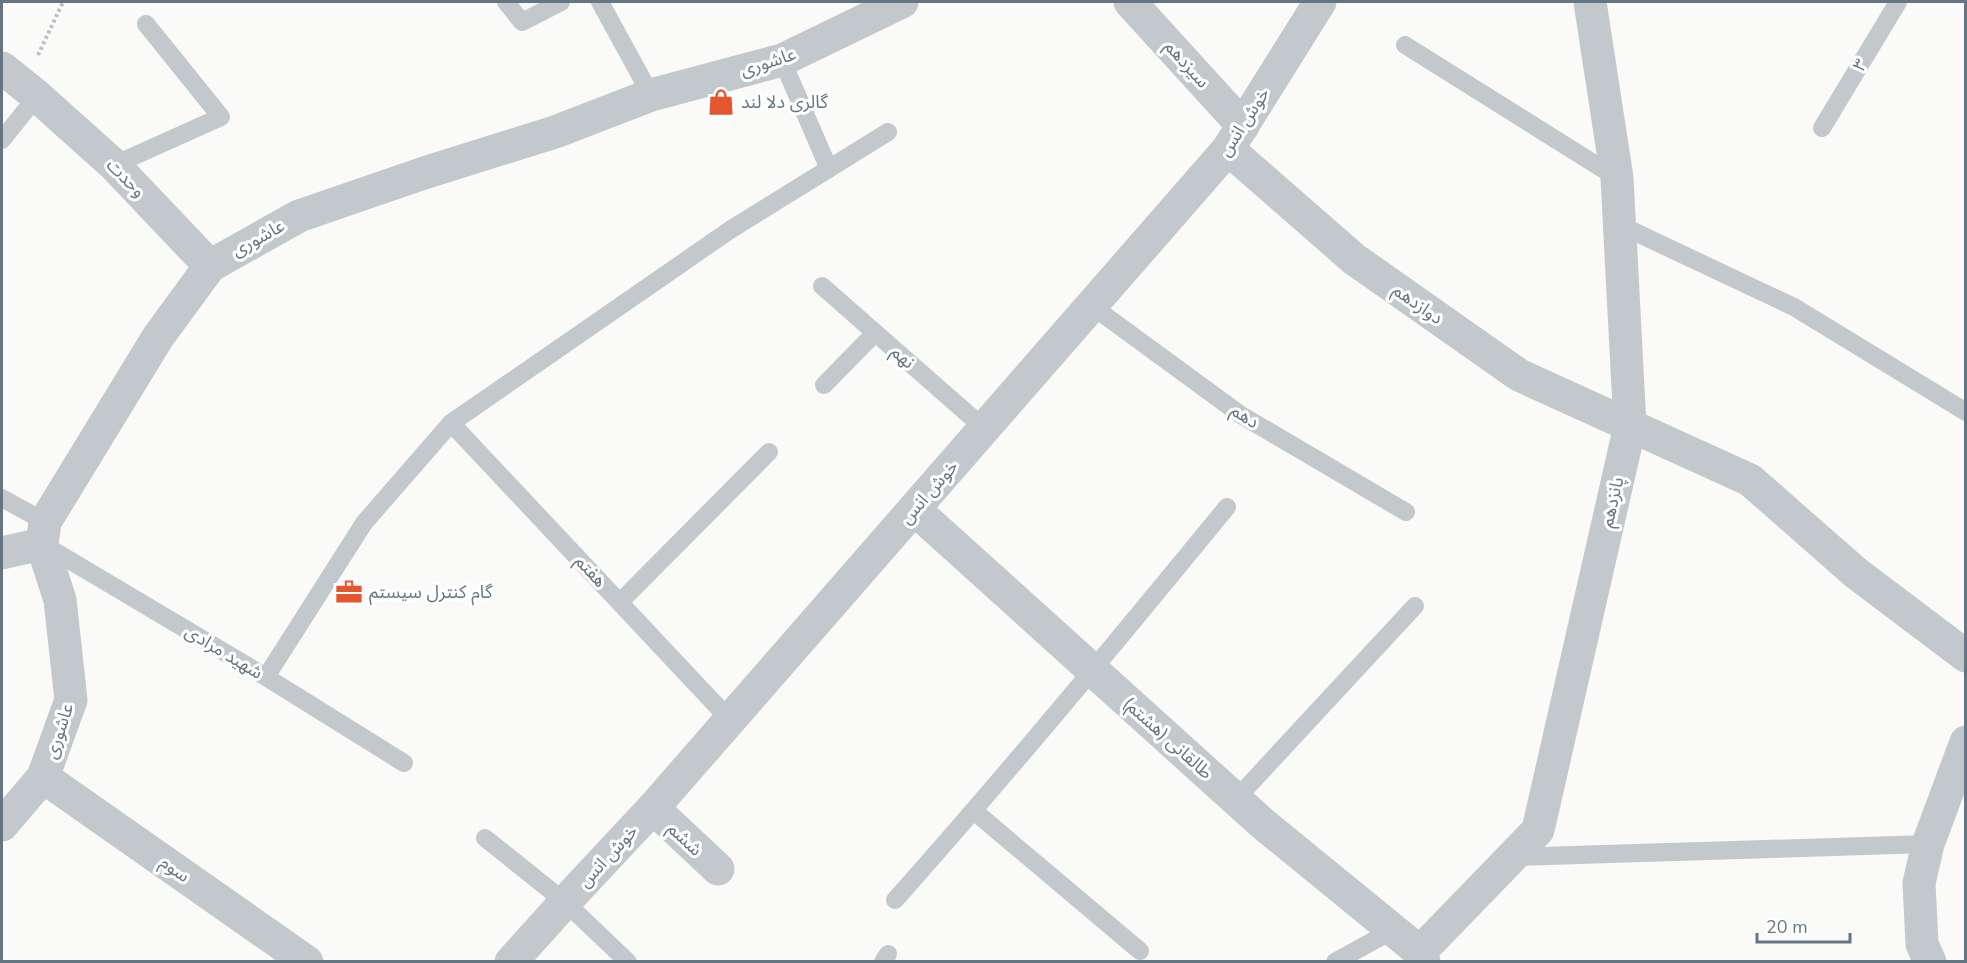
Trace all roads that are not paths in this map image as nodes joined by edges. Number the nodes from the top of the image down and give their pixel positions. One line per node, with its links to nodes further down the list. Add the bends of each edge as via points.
1 (506, 2): 2 (lane, via 522,22)
2 (561, 2)
3 (600, 2): 13 (lane)
4 (902, 2): 11 (street, عاشوری)
5 (1130, 2): 16 (street, سیزدهم)
6 (1320, 2): 16 (street, خوش انس)
7 (1590, 2): 20 (street, پانزدهم)
8 (1898, 2): 14 (lane, ۳)
9 (146, 24): 18 (lane, via 220,117)
10 (1405, 45): 20 (lane)
11 (782, 60): 13 (street, عاشوری); 19 (lane)
12 (21, 83): 17 (lane); 18 (street, وحدت)
13 (651, 95): 22 (street, عاشوری, via 555,132 299,216)
14 (1822, 128)
15 (888, 132): 19 (lane)
16 (1236, 138): 24 (street, خوش انس); 29 (street, دوازدهم, via 1354,259 1519,375)
17 (2, 140)
18 (114, 165): 22 (street, وحدت)
19 (829, 169): 28 (lane, via 730,230)
20 (1617, 178): 21 (street, پانزدهم)
21 (1620, 225): 27 (lane, via 1794,307); 29 (street, پانزدهم)
22 (210, 266): 36 (street, عاشوری, via 158,337)
23 (822, 286): 25 (lane, نهم)
24 (1092, 306): 30 (street, خوش انس); 35 (lane, دهم, via 1241,415)
25 (875, 333): 26 (lane); 30 (lane, نهم)
26 (824, 385)
27 (1965, 412)
28 (451, 423): 38 (lane, هفتم); 42 (lane, via 364,523)
29 (1630, 426): 40 (street, دوازدهم, via 1750,480 1856,573); 53 (street, پانزدهم, via 1538,830)
30 (985, 429): 34 (street, خوش انس)
31 (769, 452): 38 (lane)
32 (2, 498): 36 (lane, شهید مرادی)
33 (1227, 507): 41 (lane)
34 (914, 509): 41 (street, طالقانی (هشتم)); 43 (street, خوش انس)
35 (1406, 512)
36 (44, 533): 37 (street); 42 (lane, شهید مرادی); 46 (street, عاشوری, via 60,600 71,700)
37 (2, 553)
38 (620, 602): 43 (lane, هفتم)
39 (1415, 606): 47 (lane)
40 (1965, 656)
41 (1093, 670): 47 (street, طالقانی (هشتم)); 49 (lane)
42 (266, 677): 45 (lane, شهید مرادی)
43 (730, 720): 48 (street, خوش انس)
44 (1965, 742): 52 (street)
45 (404, 763)
46 (43, 777): 50 (street, عاشوری); 60 (street, سوم)
47 (1236, 799): 57 (street, طالقانی (هشتم))
48 (653, 808): 54 (street, ششم); 56 (street, خوش انس)
49 (974, 811): 55 (lane); 58 (lane)
50 (2, 825)
51 (485, 838): 56 (lane)
52 (1928, 844): 53 (lane); 64 (street, via 1919,883 1922,944)
53 (1512, 857): 59 (street, پانزدهم)
54 (717, 869)
55 (895, 900)
56 (565, 902): 61 (street, خوش انس); 62 (lane)
57 (1393, 930): 59 (street, طالقانی (هشتم)); 63 (lane)
58 (1140, 951)
59 (1422, 957)
60 (306, 962)
61 (512, 962)
62 (628, 962)
63 (1335, 962)
64 (1930, 962)

